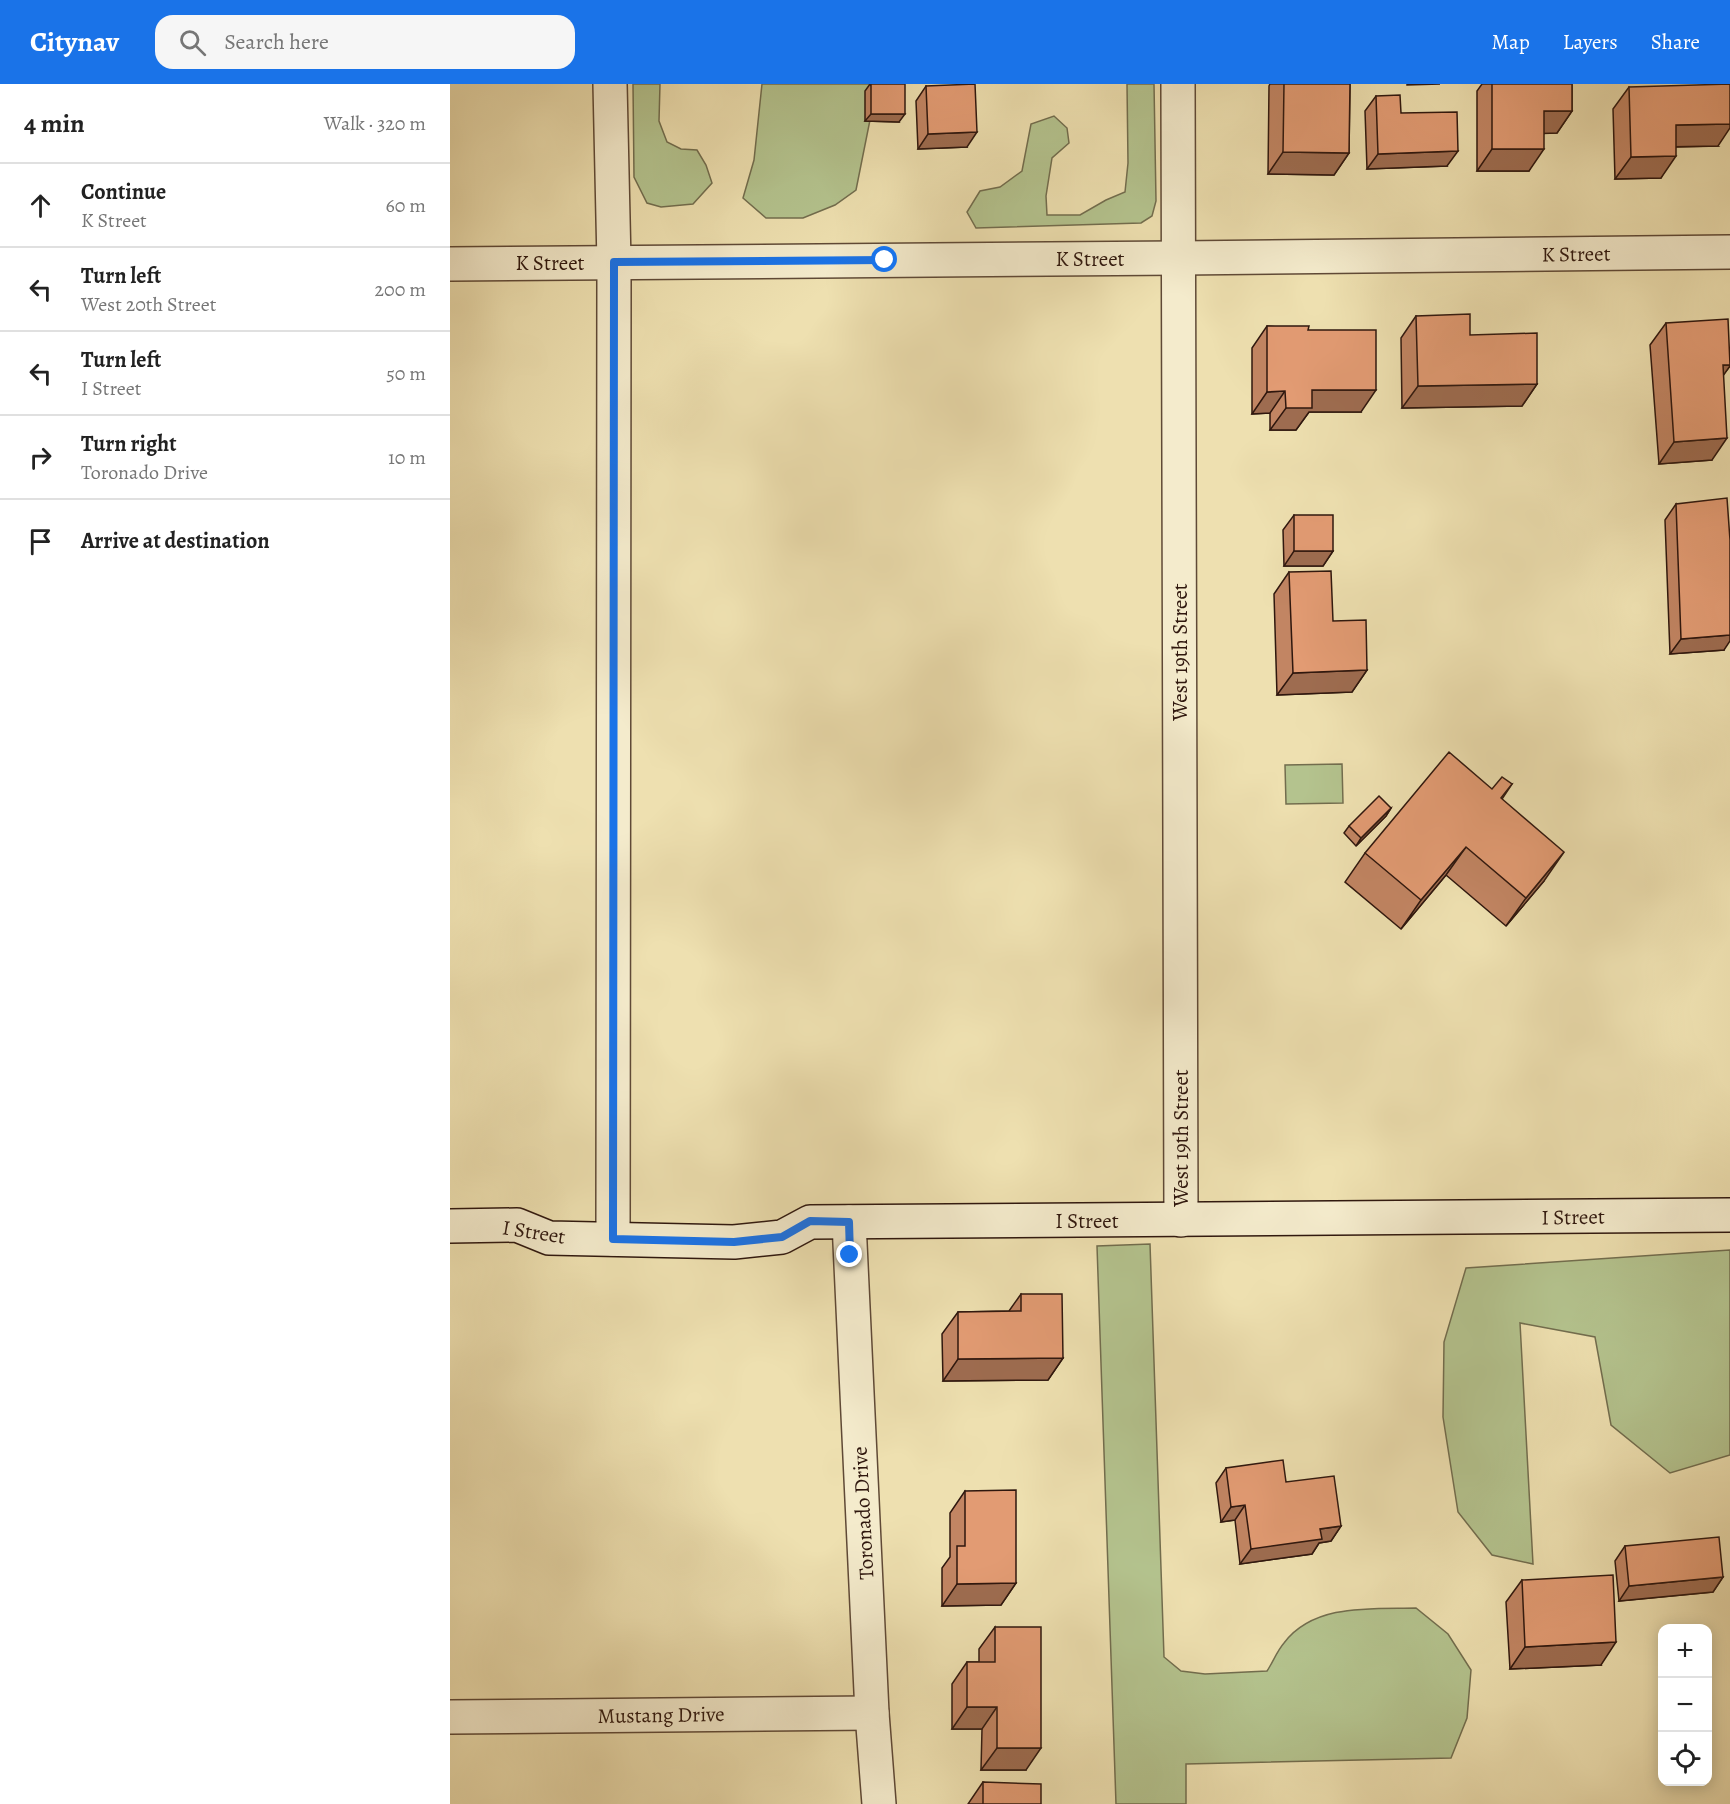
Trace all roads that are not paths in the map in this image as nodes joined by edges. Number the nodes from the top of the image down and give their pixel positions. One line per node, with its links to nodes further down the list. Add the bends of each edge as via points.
1 (610, 84): 5 (street)
2 (1178, 84): 4 (street, West 19th Street)
3 (1730, 252): 4 (street, K Street)
4 (1180, 258): 5 (street, K Street); 8 (street, West 19th Street)
5 (614, 262): 6 (street, K Street); 11 (street)
6 (450, 264)
7 (1730, 1215): 8 (street, I Street)
8 (1181, 1220): 9 (street, I Street)
9 (849, 1222): 11 (street, I Street, via 810,1221 782,1237 734,1242); 12 (street, Toronado Drive)
10 (450, 1226): 11 (street, I Street, via 517,1225 549,1238)
11 (613, 1239)
12 (872, 1713): 13 (street, Mustang Drive); 14 (street, Toronado Drive)
13 (450, 1717)
14 (879, 1804)

